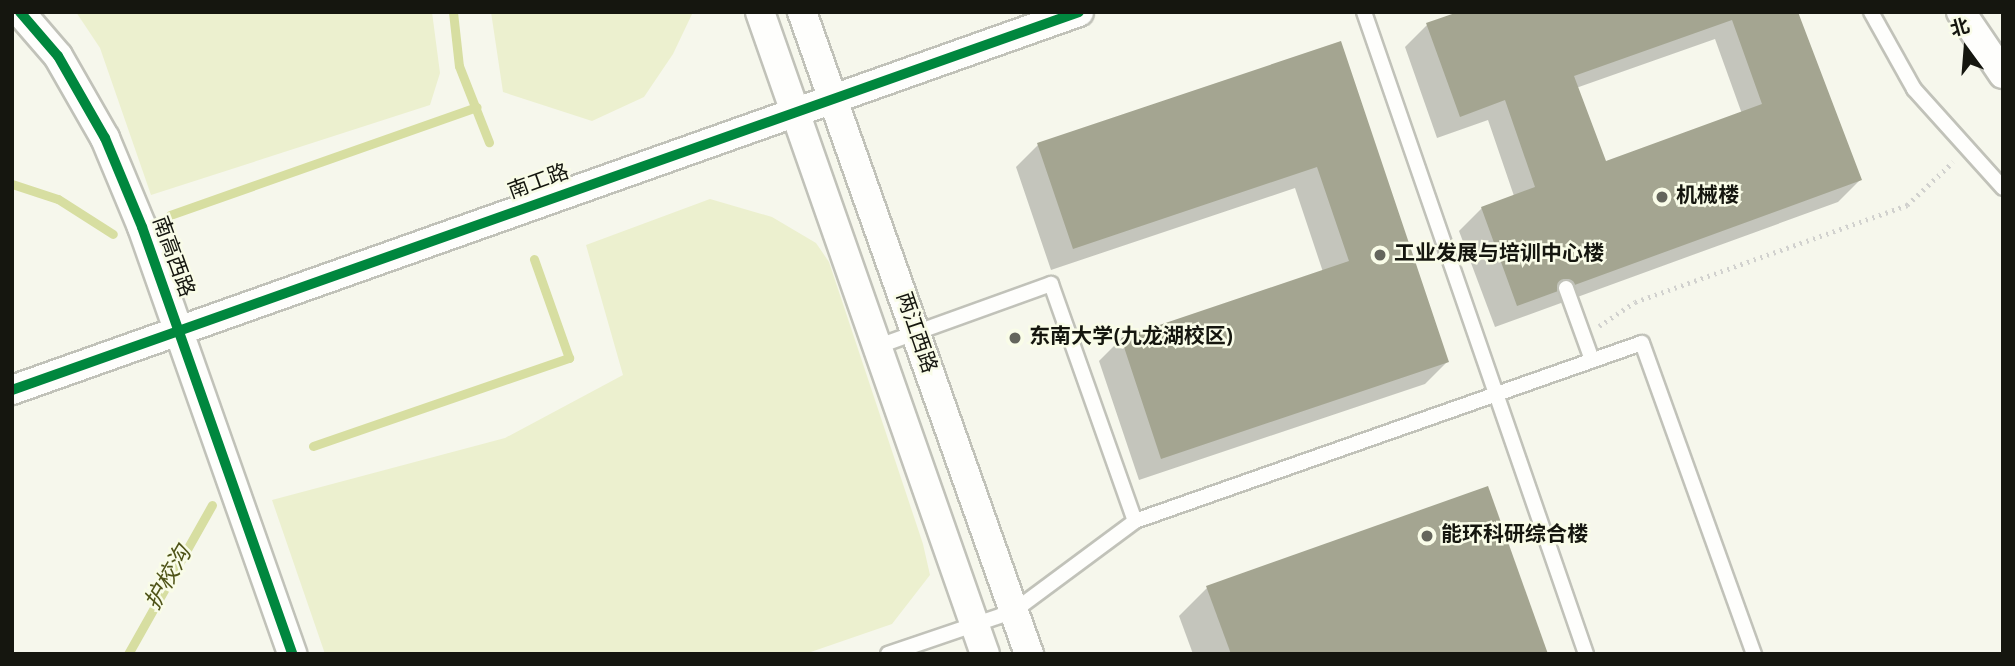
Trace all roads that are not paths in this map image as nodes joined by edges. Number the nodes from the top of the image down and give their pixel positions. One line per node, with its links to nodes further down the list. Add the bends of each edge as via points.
1 (20, 12): 13 (street, 南高西路, via 58,55 105,138)
2 (760, 12): 10 (street, 两江西路)
3 (802, 12): 9 (street, 两江西路)
4 (1079, 12): 9 (street, 南工路)
5 (1364, 12): 18 (lane)
6 (1871, 12): 11 (lane, via 1914,89)
7 (1961, 12): 8 (street)
8 (2003, 74)
9 (833, 99): 10 (street, 南工路); 14 (street, 两江西路)
10 (793, 113): 13 (street, 南工路); 15 (street, 两江西路)
11 (2003, 188)
12 (1566, 288): 16 (lane)
13 (178, 331): 17 (street, 南工路); 22 (street, 南高西路)
14 (915, 333): 15 (lane); 19 (lane, via 1051,284); 20 (street, 两江西路)
15 (876, 347): 21 (street, 两江西路)
16 (1592, 360): 18 (lane); 27 (lane, via 1642,343)
17 (12, 390)
18 (1495, 394): 19 (lane); 26 (lane)
19 (1135, 521): 20 (lane)
20 (1014, 611): 21 (lane); 25 (street, 两江西路)
21 (975, 624): 23 (lane); 24 (street, 两江西路)
22 (292, 654)
23 (888, 654)
24 (985, 654)
25 (1029, 654)
26 (1586, 654)
27 (1754, 654)

